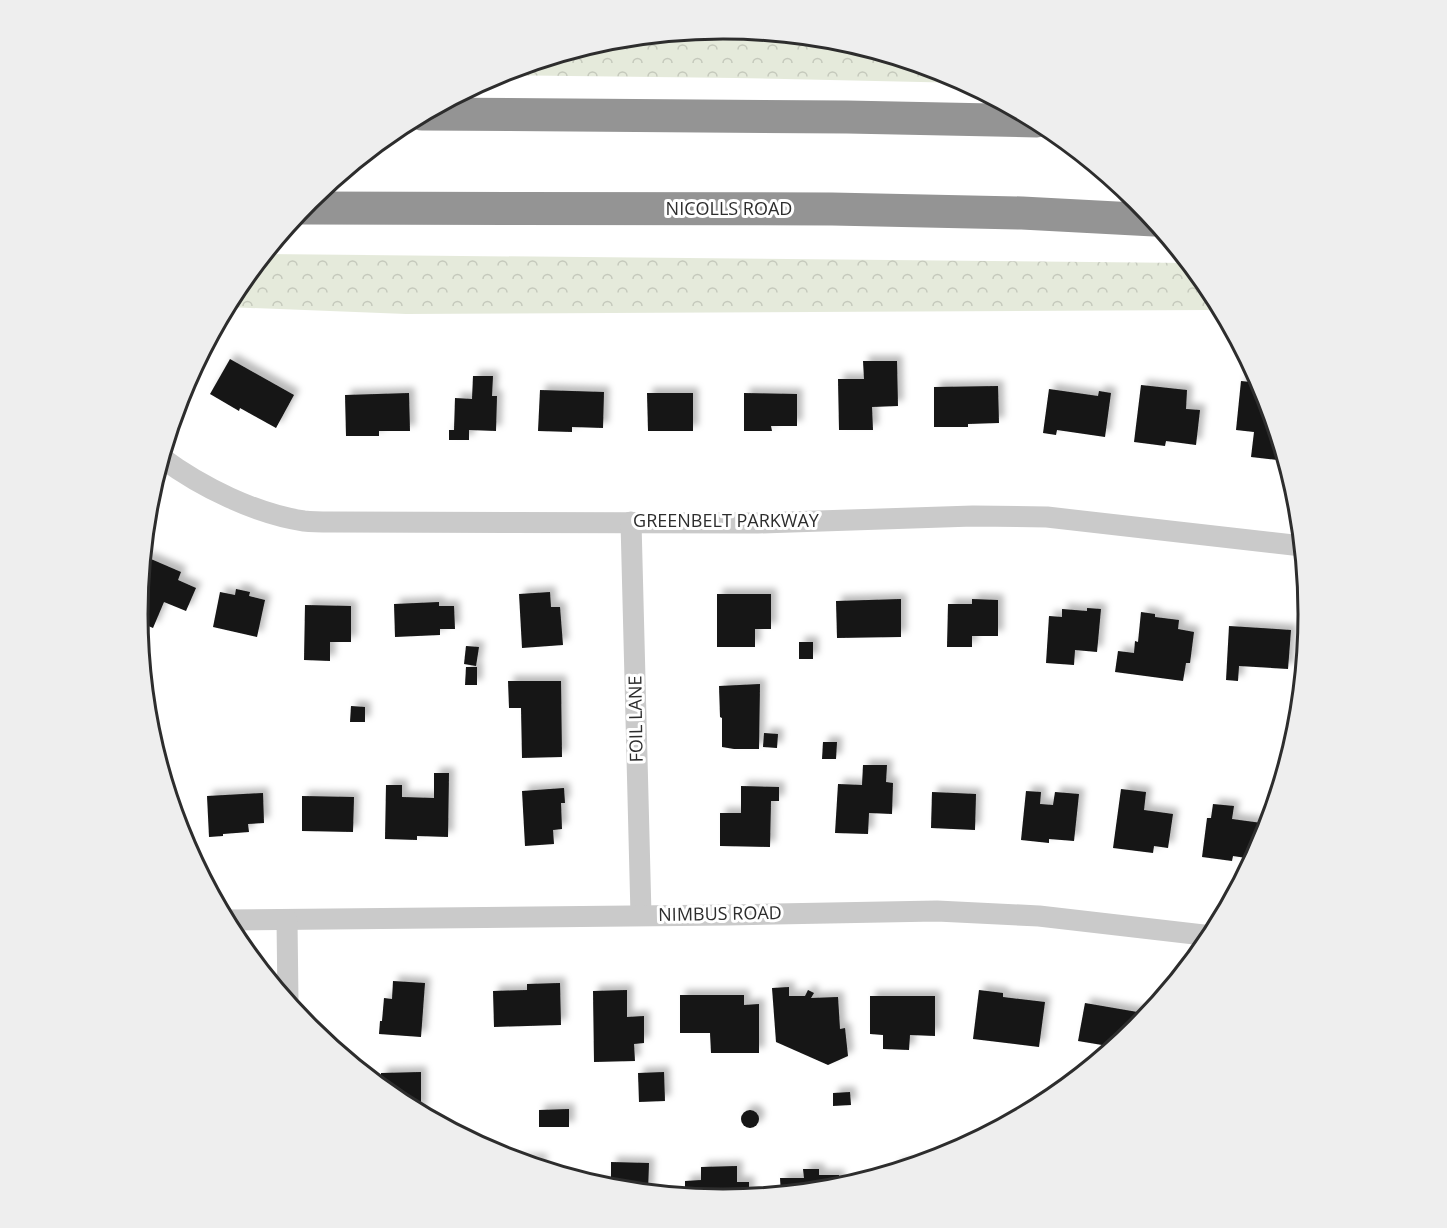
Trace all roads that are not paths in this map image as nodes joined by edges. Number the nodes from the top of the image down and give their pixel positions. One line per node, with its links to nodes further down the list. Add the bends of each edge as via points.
1 (439, 114): 2 (highway)
2 (1018, 121)
3 (316, 208): 4 (highway, NICOLLS ROAD)
4 (351, 208): 5 (highway); 6 (highway, NICOLLS ROAD, via 844,209)
5 (310, 214)
6 (1141, 219)
7 (169, 463): 8 (street, GREENBELT PARKWAY, via 224,495 304,521)
8 (631, 522): 9 (street, GREENBELT PARKWAY, via 1047,517); 10 (street, FOIL LANE)
9 (1294, 545)
10 (641, 915): 12 (street, NIMBUS ROAD); 13 (street, NIMBUS ROAD, via 937,911 1039,916)
11 (237, 920): 12 (street, NIMBUS ROAD)
12 (287, 920): 14 (street)
13 (1201, 935)
14 (288, 989)

